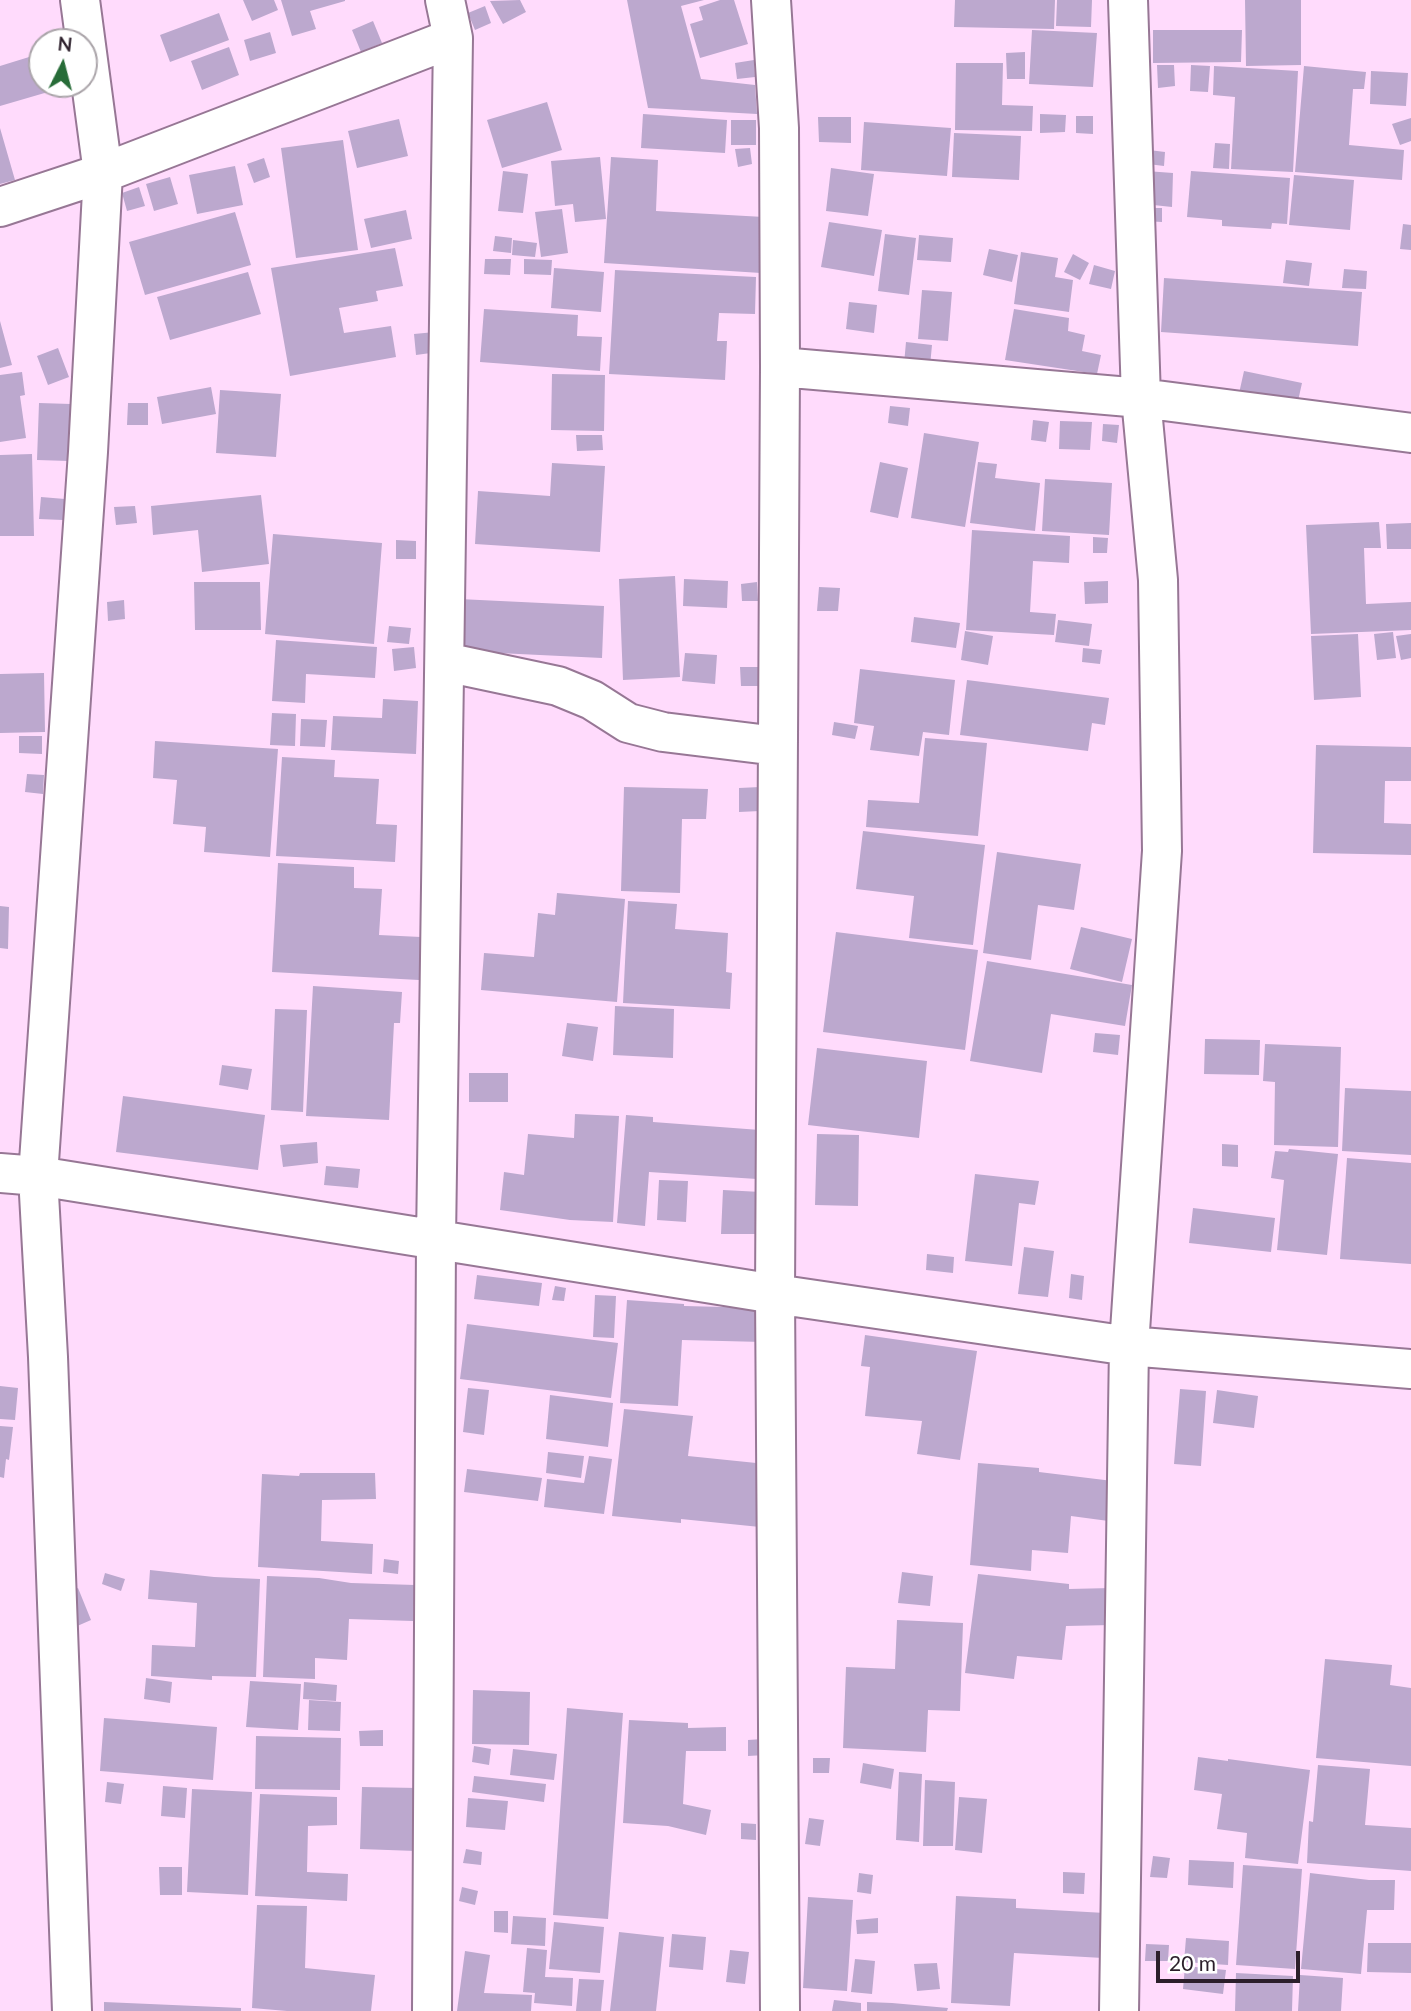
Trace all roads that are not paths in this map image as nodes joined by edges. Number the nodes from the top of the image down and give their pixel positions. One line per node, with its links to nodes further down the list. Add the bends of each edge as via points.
1 (80, 0): 6 (street)
2 (445, 0): 5 (street)
3 (771, 0): 8 (street, via 779,128)
4 (1128, 0): 9 (street)
5 (453, 38): 6 (street); 11 (street)
6 (103, 173): 7 (street); 14 (street)
7 (0, 208)
8 (780, 367): 9 (street); 12 (street)
9 (1141, 398): 10 (street); 17 (street, via 1158,580 1163,850)
10 (1411, 433)
11 (445, 662): 12 (street, via 558,687 592,700 628,723 663,732); 15 (street)
12 (777, 746): 16 (street)
13 (0, 1173): 14 (street)
14 (38, 1176): 15 (street); 19 (street)
15 (436, 1240): 16 (street); 20 (street)
16 (775, 1294): 17 (street); 21 (street)
17 (1129, 1346): 18 (street); 22 (street)
18 (1411, 1369)
19 (72, 2011)
20 (432, 2011)
21 (780, 2011)
22 (1119, 2011)

